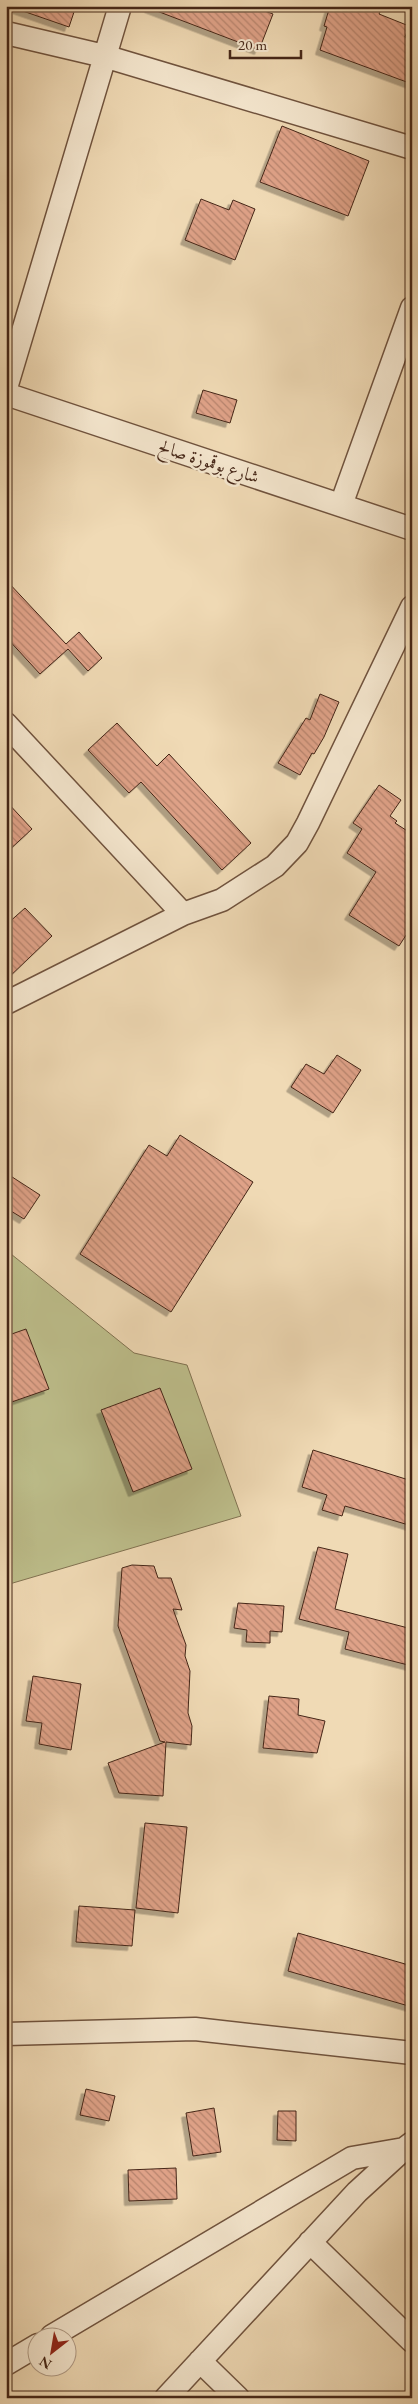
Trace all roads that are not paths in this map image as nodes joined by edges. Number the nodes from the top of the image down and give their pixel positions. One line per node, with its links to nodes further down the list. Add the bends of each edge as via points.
1 (120, 6): 3 (street)
2 (6, 34): 3 (street)
3 (104, 56): 4 (street); 6 (street)
4 (412, 148)
5 (412, 308): 8 (street)
6 (6, 388)
7 (6, 394): 8 (street, شارع بوقموزة صالح)
8 (340, 505): 9 (street, شارع بوقموزة صالح)
9 (412, 529)
10 (412, 606): 12 (street, via 297,843 275,866 222,900)
11 (6, 724): 12 (street)
12 (183, 914): 13 (street)
13 (6, 1003)
14 (6, 2034): 15 (street, via 195,2029)
15 (412, 2053)
16 (408, 2146): 17 (street, via 357,2192); 18 (street, via 352,2158)
17 (310, 2242): 19 (street); 21 (street)
18 (69, 2326)
19 (412, 2341)
20 (28, 2351): 22 (street)
21 (200, 2361): 23 (street); 24 (street)
22 (6, 2364)
23 (166, 2398)
24 (238, 2398)

